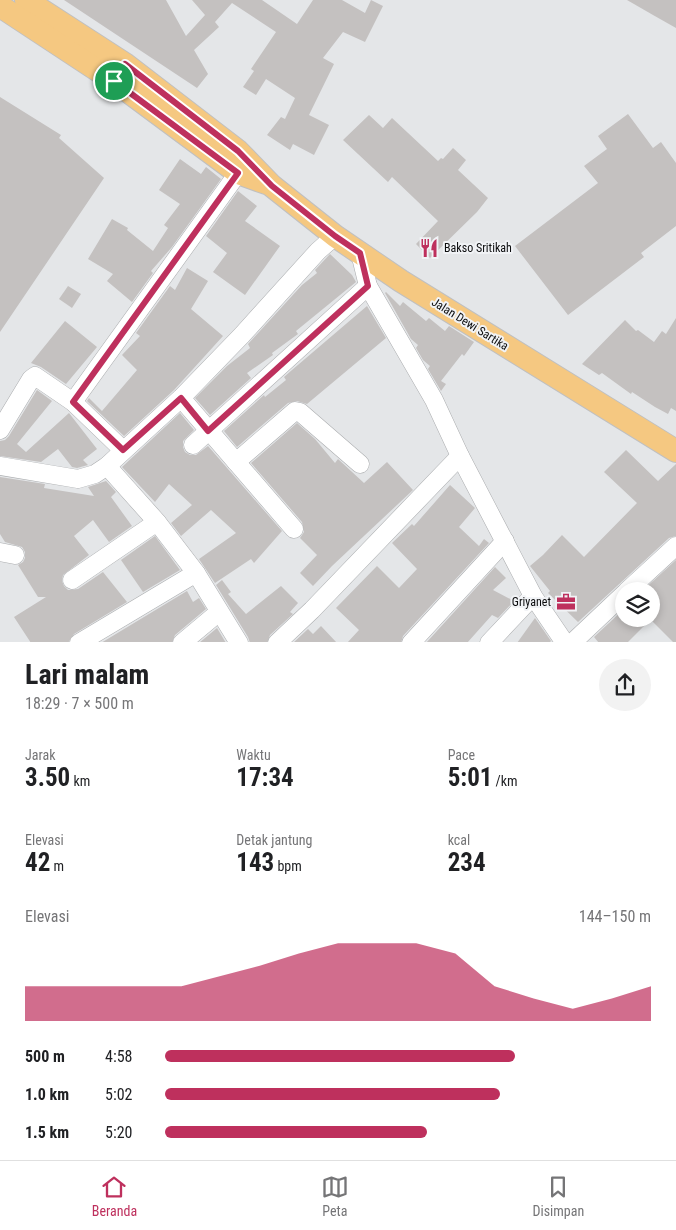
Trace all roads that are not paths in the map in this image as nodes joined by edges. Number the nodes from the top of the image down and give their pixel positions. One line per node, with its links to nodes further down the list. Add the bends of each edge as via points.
1 (26, 0): 3 (main road, Jalan Dewi Sartika)
2 (0, 6): 3 (main road, Jalan Dewi Sartika)
3 (120, 73): 4 (main road, Jalan Dewi Sartika); 5 (main road, Jalan Dewi Sartika, via 238,151)
4 (238, 173): 5 (main road, Jalan Dewi Sartika); 10 (street)
5 (272, 186): 6 (main road, Jalan Dewi Sartika)
6 (335, 236): 7 (main road, Jalan Dewi Sartika); 9 (street)
7 (360, 253): 8 (street); 15 (main road, Jalan Dewi Sartika)
8 (368, 286): 12 (street); 16 (street, via 434,400)
9 (181, 398): 12 (street); 14 (street)
10 (73, 402): 11 (street, via 32,377); 14 (street)
11 (0, 430)
12 (208, 431): 13 (street); 17 (street)
13 (193, 445)
14 (123, 450): 20 (street)
15 (676, 451)
16 (460, 456): 23 (street); 34 (street, via 312,610)
17 (236, 462): 18 (street, via 295,411); 22 (street)
18 (360, 464)
19 (0, 466): 20 (street, via 78,479)
20 (107, 466): 21 (street)
21 (157, 522): 25 (street); 26 (street)
22 (294, 529)
23 (505, 541): 28 (street); 35 (street)
24 (676, 546): 27 (street)
25 (196, 573): 30 (street); 31 (street)
26 (72, 580)
27 (637, 582)
28 (534, 596): 36 (street); 37 (street)
29 (615, 602): 38 (street)
30 (219, 612): 32 (street); 33 (street)
31 (79, 642)
32 (182, 642)
33 (239, 642)
34 (277, 642)
35 (411, 642)
36 (489, 642)
37 (565, 642)
38 (572, 642)

